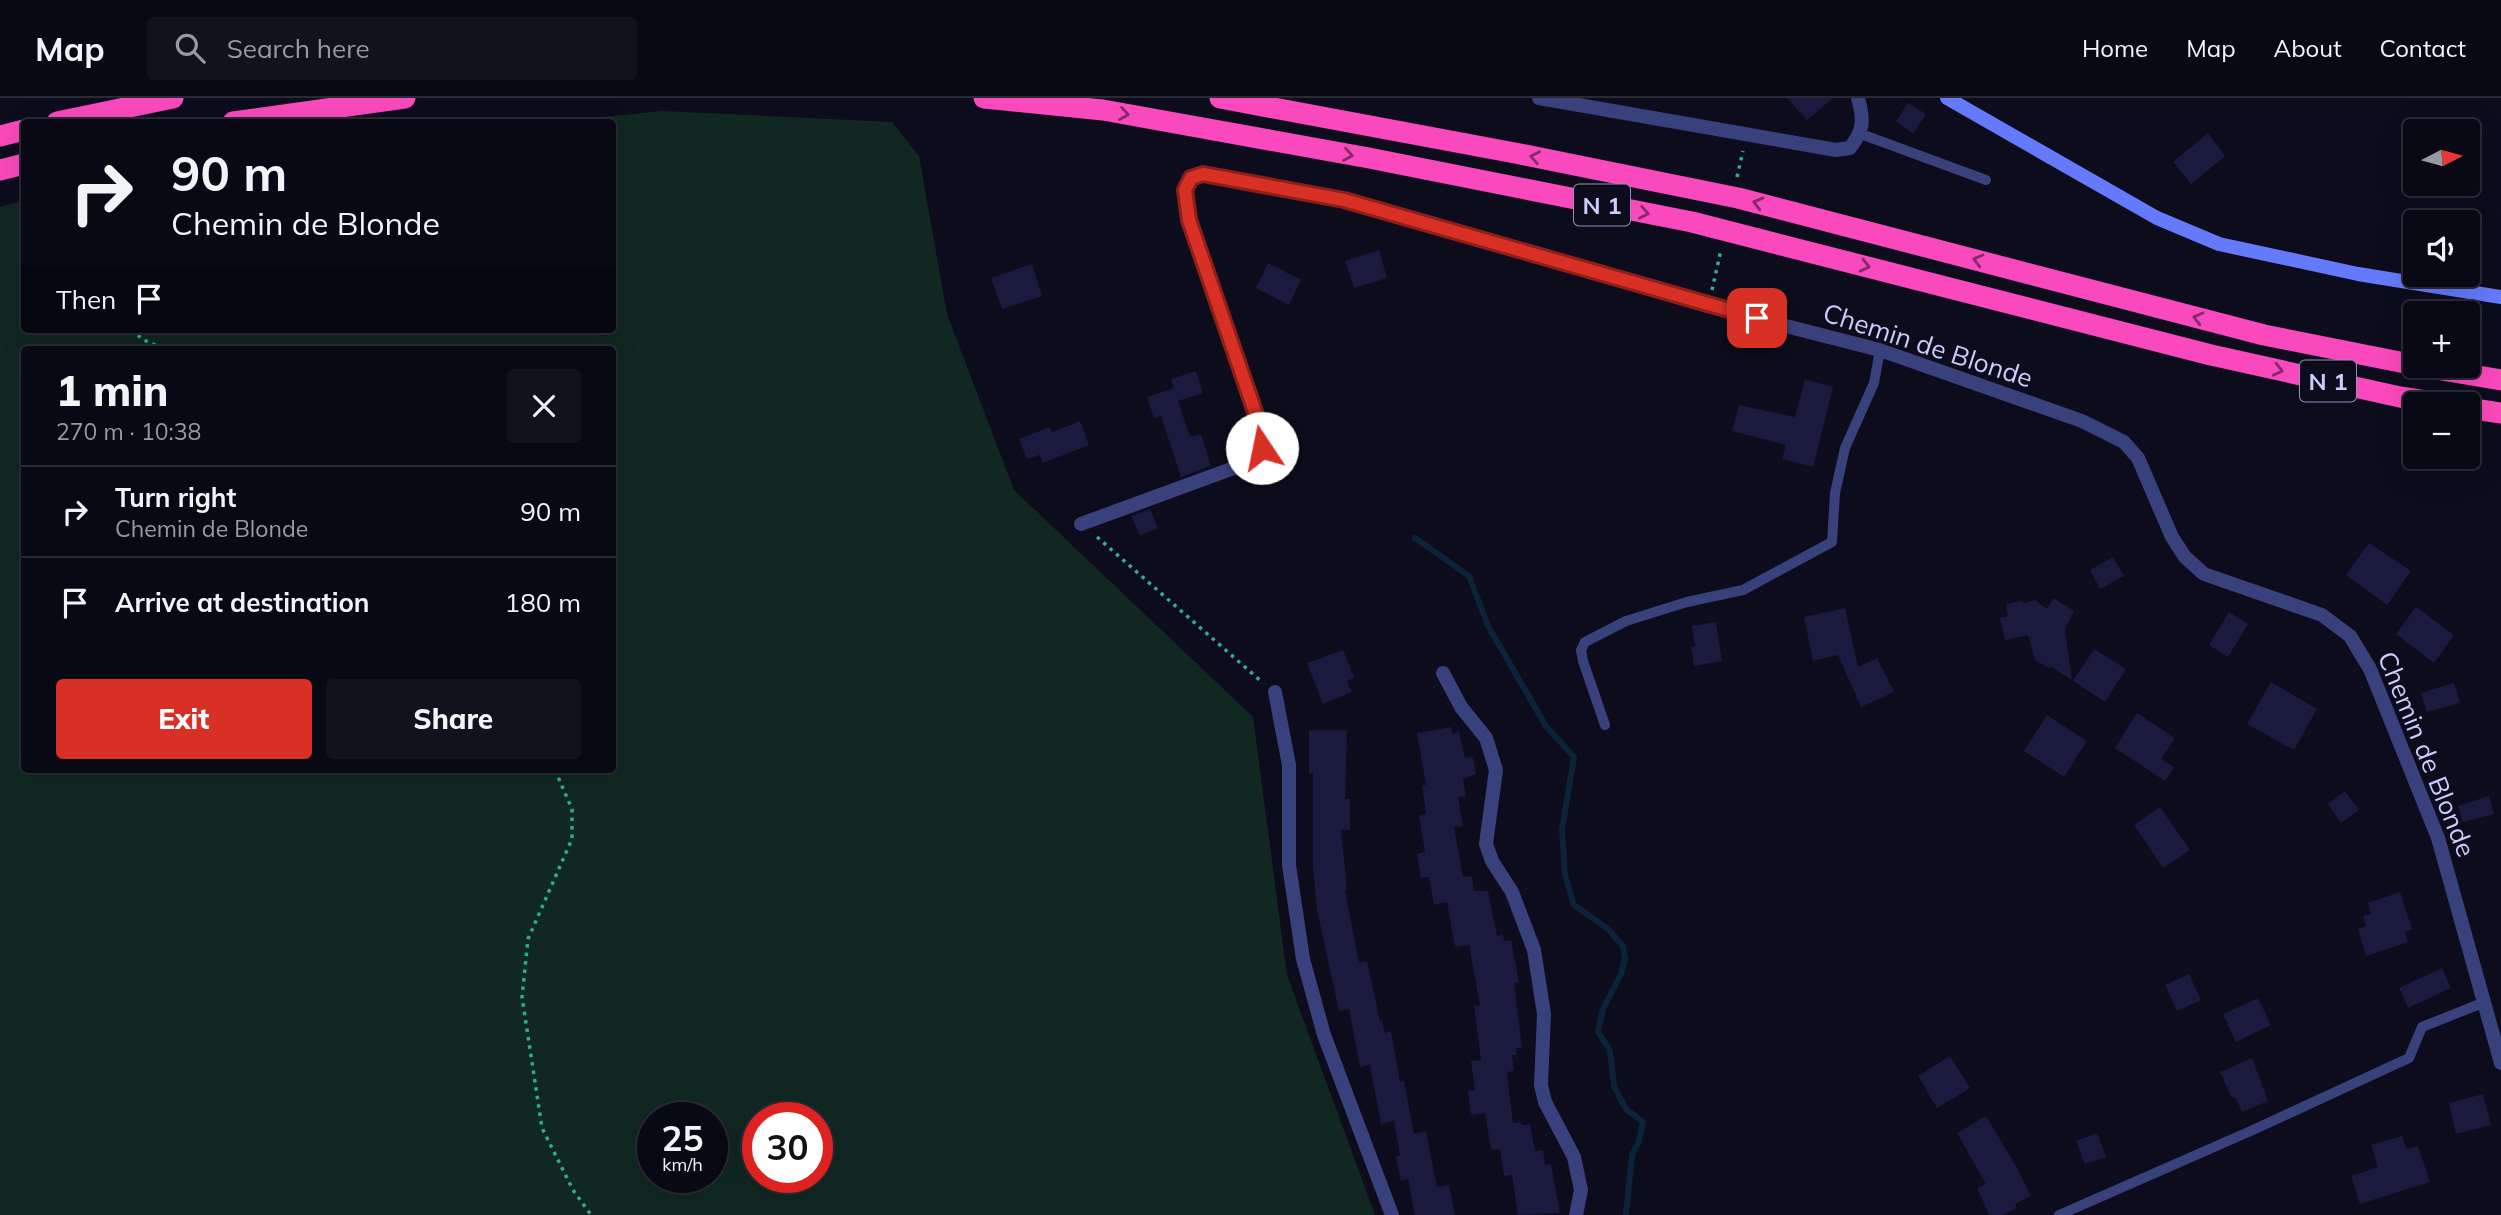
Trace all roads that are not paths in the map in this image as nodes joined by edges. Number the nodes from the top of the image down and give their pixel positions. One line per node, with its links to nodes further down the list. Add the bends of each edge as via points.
1 (173, 98): 8 (highway)
2 (405, 98): 9 (highway)
3 (984, 98): 23 (highway, N 1, one-way to 23, via 1103,110 1678,220 2211,355)
4 (1220, 98): 20 (highway, N 1, one-way to 4, via 2264,335 1738,198)
5 (1539, 98): 11 (street, via 1821,149 1850,148)
6 (1858, 98): 11 (street)
7 (1947, 98): 18 (street, via 2157,218 2219,244 2358,274)
8 (72, 119)
9 (254, 119)
10 (21, 131): 12 (highway)
11 (1861, 134): 17 (lane)
12 (0, 136)
13 (21, 166): 15 (highway)
14 (21, 166): 16 (lane)
15 (0, 170)
16 (0, 176)
17 (1986, 180)
18 (2501, 297)
19 (1880, 350): 26 (street, Chemin de Blonde, via 1695,302 1344,200 1203,174 1191,178 1185,190 1189,220 1263,435 1262,448 1253,461); 29 (lane, via 1874,383 1845,448 1835,492 1832,542 1743,590 1626,621 1585,642 1583,661); 30 (street, Chemin de Blonde, via 2082,421 2124,442 2138,458 2172,537 2204,575 2322,615 2350,636 2370,669 2438,838)
20 (2403, 362)
21 (2480, 376): 22 (highway, N 1)
22 (2501, 380)
23 (2403, 397)
24 (2480, 410): 25 (highway)
25 (2501, 413)
26 (1081, 524)
27 (1443, 673): 33 (street, via 1450,690 1486,738 1496,770 1486,844 1512,892 1534,950 1544,1014 1541,1084 1545,1102 1574,1157 1581,1190)
28 (1275, 692): 32 (street, via 1289,765 1289,865 1303,959 1324,1035)
29 (1605, 725)
30 (2484, 1002): 31 (street, Chemin de Blonde); 34 (lane, via 2422,1027 2409,1059)
31 (2501, 1063)
32 (1392, 1215)
33 (1576, 1215)
34 (2059, 1215)

